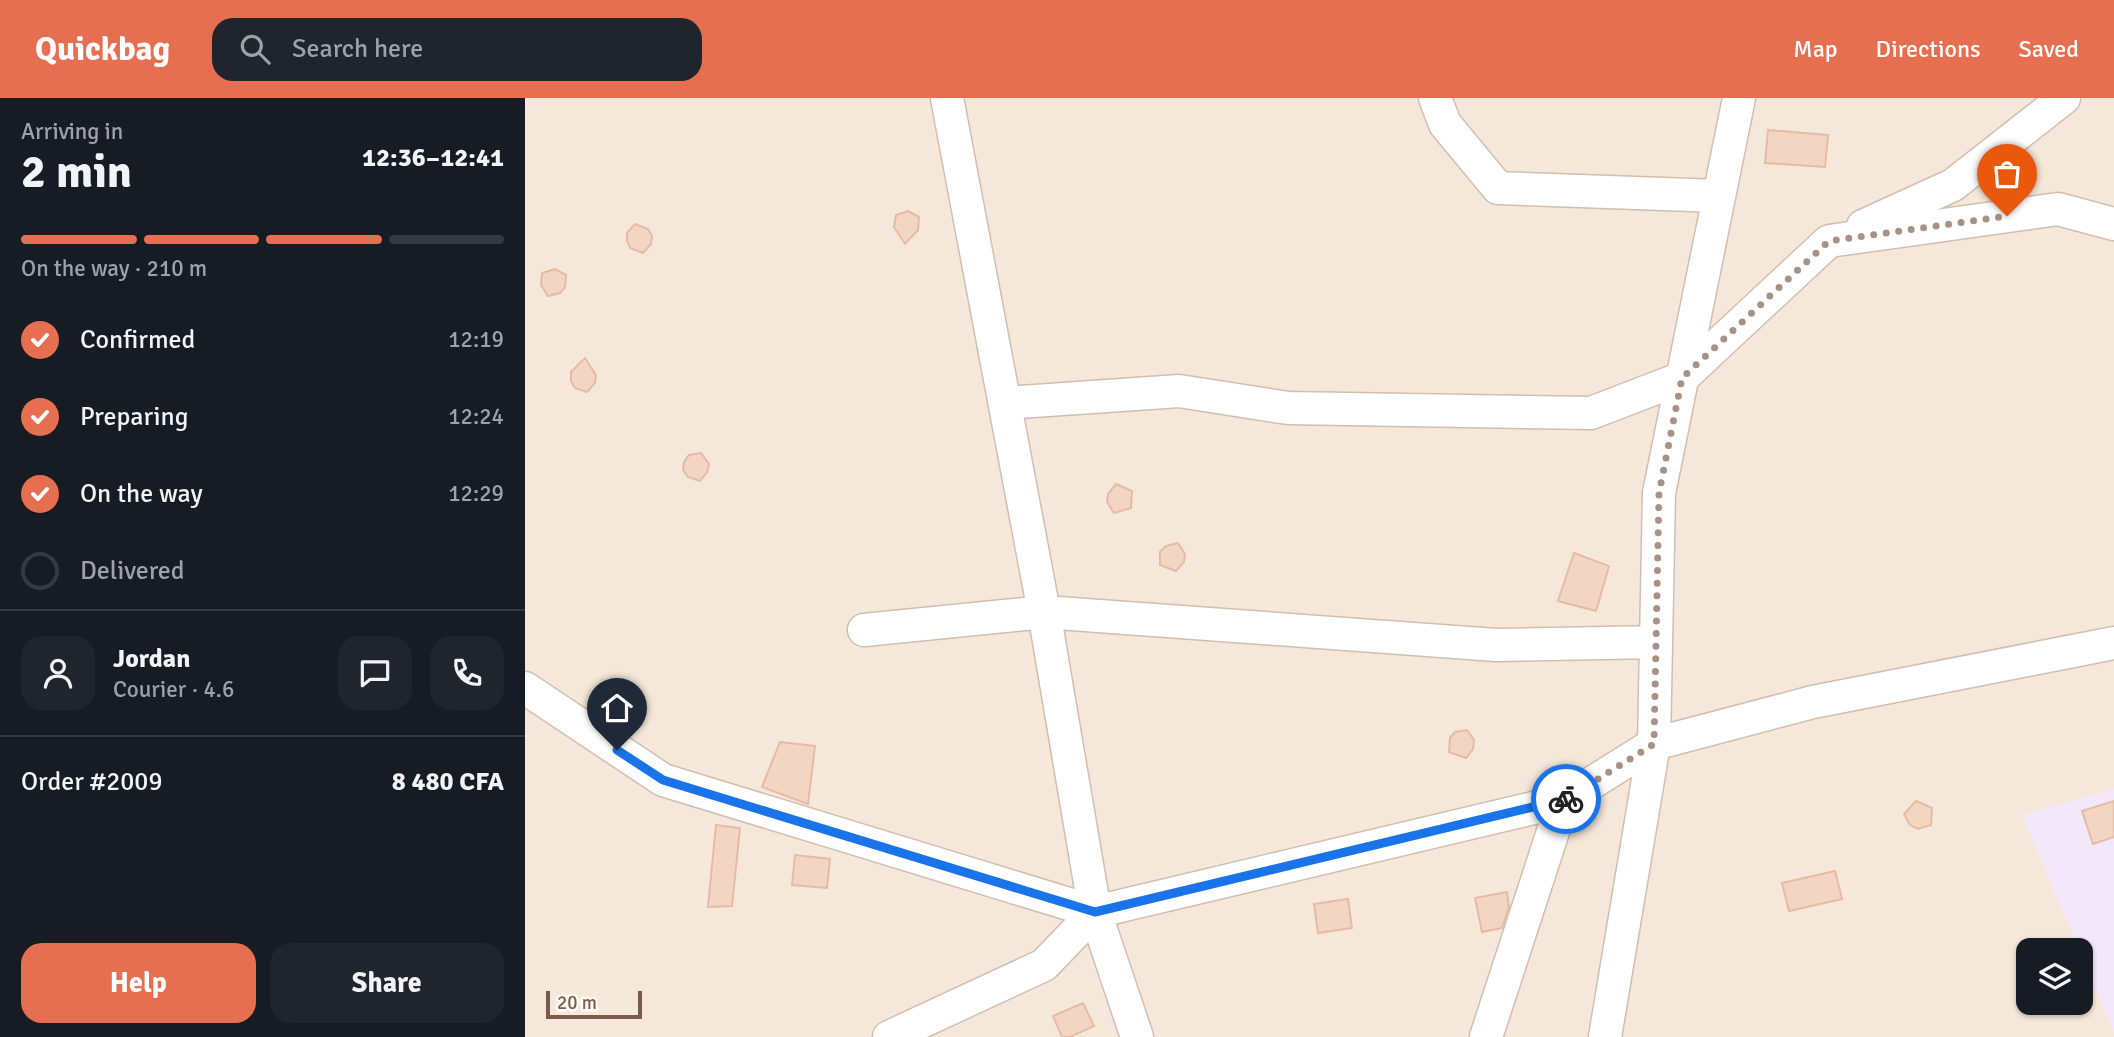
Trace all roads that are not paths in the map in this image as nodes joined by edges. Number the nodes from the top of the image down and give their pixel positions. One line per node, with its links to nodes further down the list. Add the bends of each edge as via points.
1 (947, 98): 9 (street)
2 (1435, 98): 5 (street, via 1445,124 1499,188)
3 (1739, 98): 5 (street)
4 (2064, 98): 7 (street, via 1953,185)
5 (1719, 196): 8 (street)
6 (2114, 224): 7 (street, via 2058,209)
7 (1829, 241): 8 (street)
8 (1682, 378): 9 (street, via 1591,413 1288,408 1179,391); 12 (street, via 1659,493)
9 (1005, 403): 10 (street)
10 (1044, 612): 11 (street); 12 (street, via 1496,645); 17 (street)
11 (864, 630)
12 (1656, 642): 15 (street)
13 (2114, 643): 15 (street, via 1813,702)
14 (525, 688): 17 (street, via 663,780)
15 (1654, 744): 16 (street); 21 (street)
16 (1563, 801): 17 (street); 20 (street)
17 (1095, 912): 18 (street, via 1044,965); 19 (street)
18 (889, 1037)
19 (1137, 1037)
20 (1486, 1037)
21 (1605, 1037)

